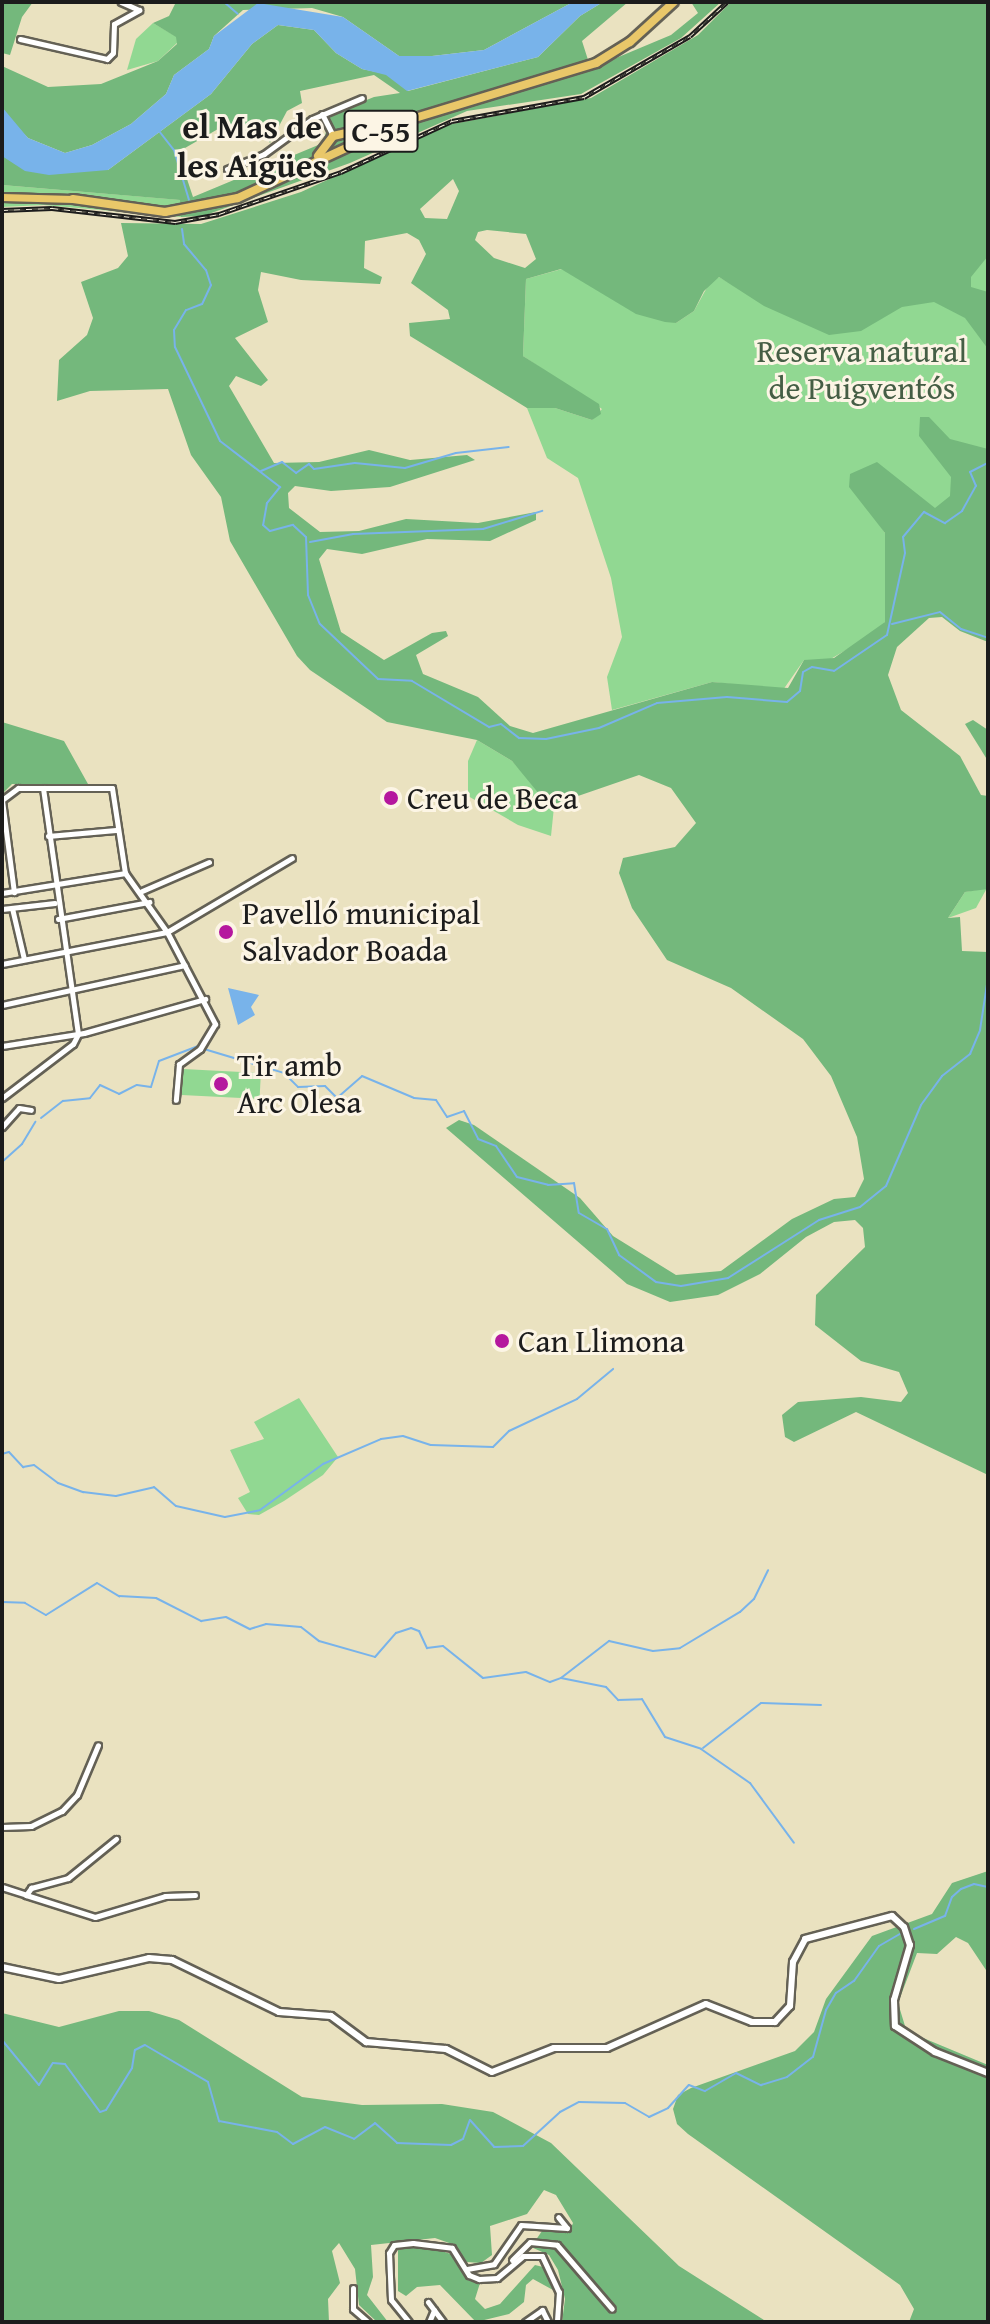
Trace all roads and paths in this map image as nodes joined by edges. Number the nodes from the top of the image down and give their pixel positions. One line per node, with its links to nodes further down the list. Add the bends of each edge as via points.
1 (121, 2): 3 (street, via 138,12 114,24 114,48 107,59)
2 (671, 2): 6 (highway, C-55, via 624,42 582,66 424,110); 11 (highway, C-55, via 621,49 581,71 405,121 238,198 165,212)
3 (20, 39)
4 (362, 98): 5 (street)
5 (322, 114): 7 (street); 9 (street, via 264,154)
6 (367, 133): 7 (highway, via 363,129); 8 (highway, C-55)
7 (333, 136): 8 (highway)
8 (318, 156): 11 (highway, C-55, via 241,192 196,205)
9 (227, 169)
10 (4, 196): 11 (main road, C-55)
11 (73, 199)
12 (43, 788): 13 (street, via 15,788); 14 (street, via 112,788); 15 (street)
13 (2, 800): 21 (street)
14 (116, 830): 15 (street); 18 (street)
15 (48, 836): 19 (street)
16 (292, 858): 28 (street)
17 (209, 862): 20 (street)
18 (125, 873): 19 (street); 20 (street)
19 (54, 887): 21 (street); 24 (street)
20 (142, 891): 23 (street)
21 (14, 892): 22 (street)
22 (2, 893)
23 (149, 902): 27 (street); 28 (street)
24 (55, 903): 25 (street); 27 (street)
25 (12, 908): 26 (street); 30 (street)
26 (2, 909)
27 (58, 919): 29 (street)
28 (167, 932): 29 (street); 32 (street)
29 (63, 952): 30 (street); 33 (street)
30 (24, 959): 31 (street)
31 (2, 964)
32 (185, 964): 33 (street); 34 (street)
33 (70, 991): 35 (street); 36 (street)
34 (205, 999): 36 (street); 39 (street, via 214,1032 179,1064)
35 (2, 1005)
36 (78, 1034): 37 (street); 38 (street, via 73,1044)
37 (2, 1046)
38 (2, 1098)
39 (176, 1100)
40 (31, 1110): 41 (street, via 19,1108)
41 (2, 1127)
42 (98, 1745): 43 (street, via 77,1795 62,1811 31,1826)
43 (2, 1827)
44 (116, 1839): 46 (street, via 80,1871 31,1888)
45 (2, 1887): 46 (street)
46 (26, 1895): 47 (street, via 95,1917 165,1896)
47 (195, 1895)
48 (2, 1967): 49 (street, via 59,1979 149,1958 172,1960 279,2012 331,2016 366,2042 446,2049 492,2072 554,2048 607,2048 706,2004 752,2022 775,2022 790,2006 793,1962 801,1942 820,1932 892,1916 904,1927 910,1945 894,2000 895,2026 935,2052)
49 (988, 2073)
50 (558, 2217): 52 (street, via 567,2228 523,2224 491,2267)
51 (509, 2264): 52 (street, via 494,2279 473,2277); 55 (street, via 530,2242 557,2245); 63 (street, via 530,2254 547,2261 561,2299)
52 (465, 2269): 58 (street, via 449,2247 392,2246 390,2298)
53 (353, 2288): 57 (street, via 354,2311)
54 (428, 2302): 56 (street)
55 (612, 2309)
56 (434, 2310): 59 (street); 60 (street)
57 (368, 2322)
58 (409, 2322)
59 (429, 2322)
60 (443, 2322)
61 (525, 2322): 62 (street, via 542,2310)
62 (548, 2322)
63 (557, 2322)

